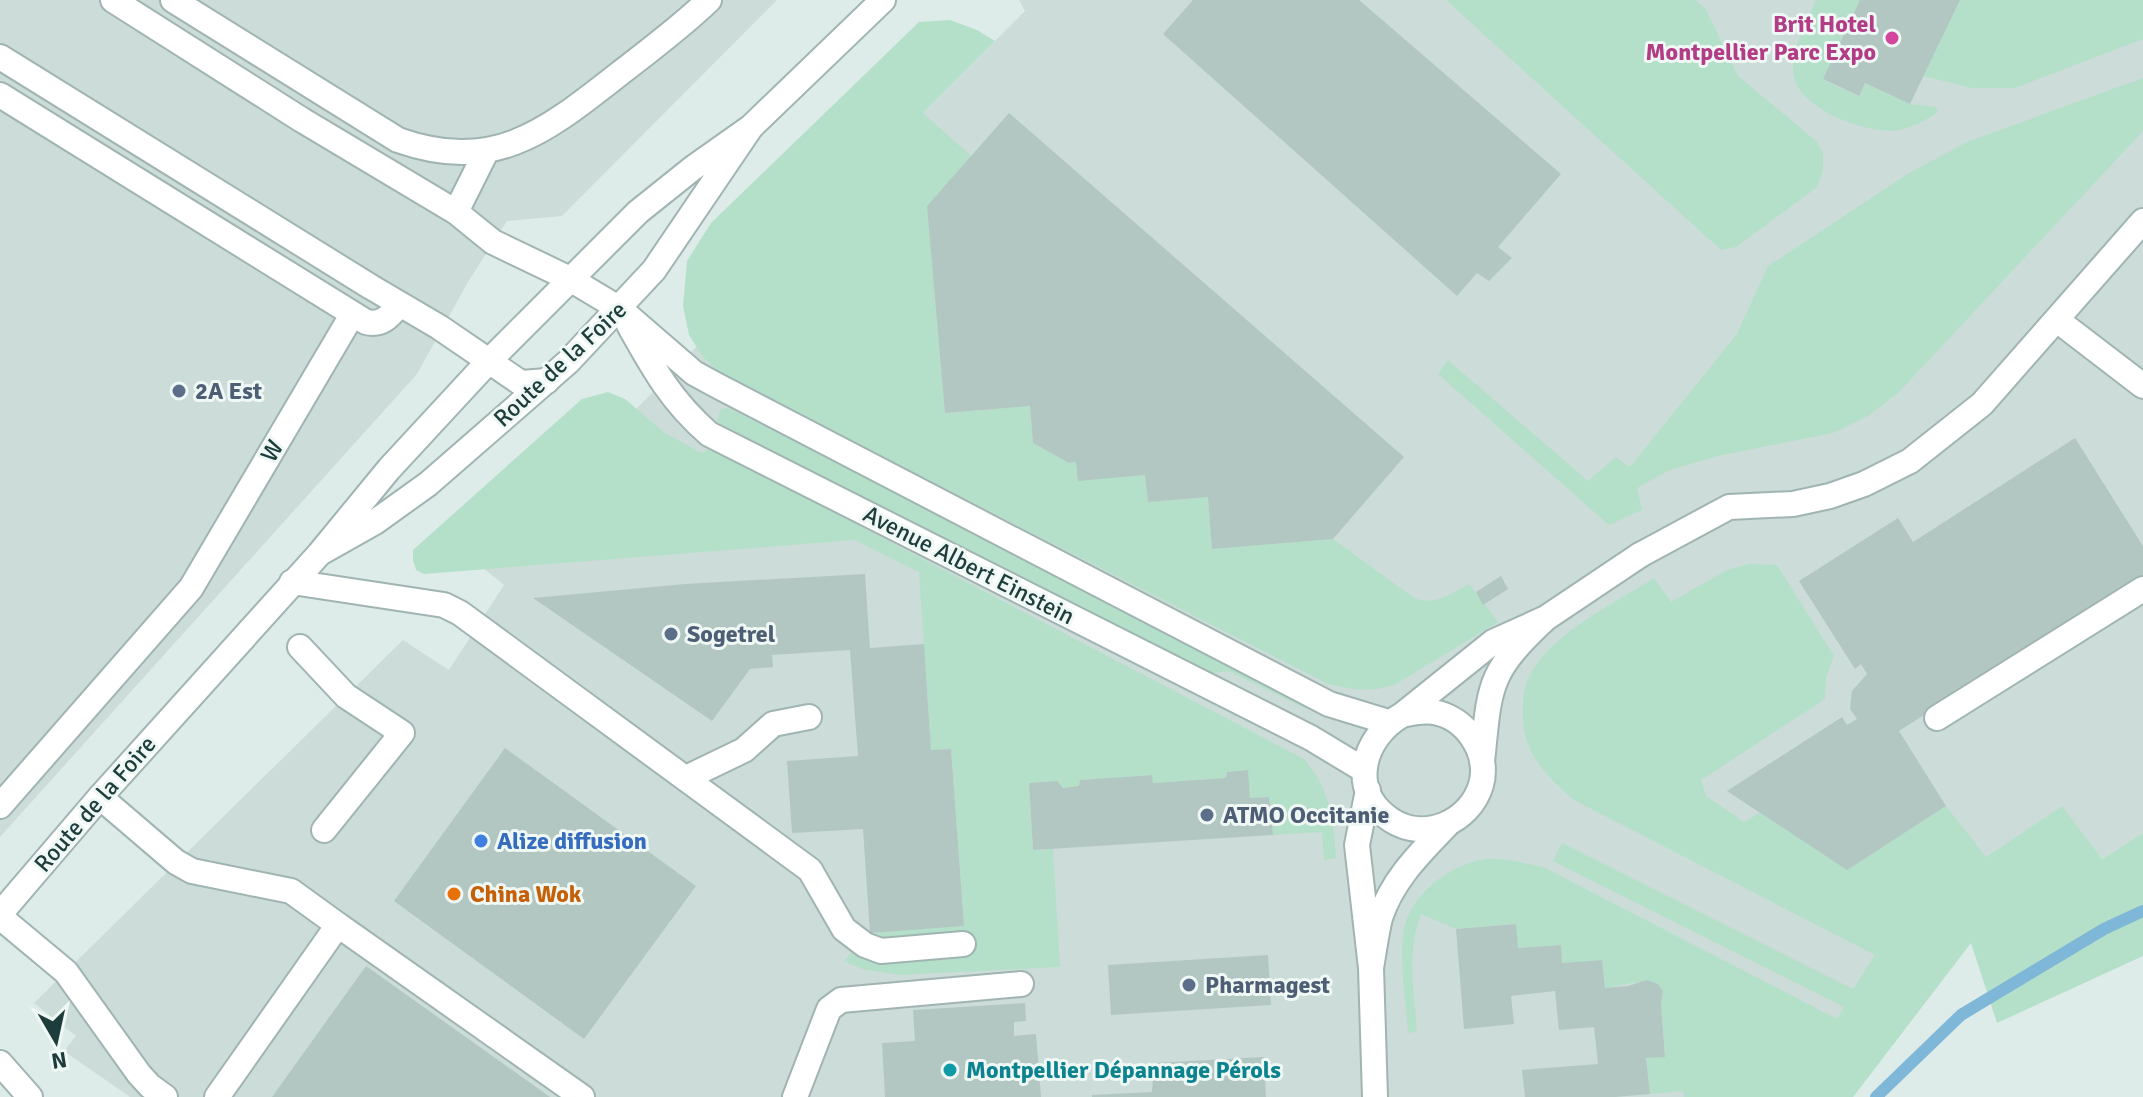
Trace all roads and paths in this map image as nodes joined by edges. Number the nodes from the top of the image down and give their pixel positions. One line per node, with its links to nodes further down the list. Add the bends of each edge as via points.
1 (113, 0): 9 (street, Avenue Albert Einstein)
2 (173, 0): 8 (street, via 398,140 428,151)
3 (709, 0): 8 (street, via 555,123)
4 (883, 0): 7 (street, Route de la Foire)
5 (0, 57): 12 (street)
6 (0, 95): 14 (street)
7 (751, 127): 11 (street, Route de la Foire, via 638,212); 13 (street, Route de la Foire, via 654,270)
8 (487, 150): 9 (street)
9 (456, 212): 11 (street, Avenue Albert Einstein, via 493,242)
10 (2143, 221): 15 (street)
11 (570, 279): 13 (street, Avenue Albert Einstein); 16 (street, Route de la Foire)
12 (400, 304): 14 (street, via 375,324); 16 (street)
13 (620, 309): 17 (street, Route de la Foire); 25 (street, Avenue Albert Einstein, via 705,379 1329,704); 29 (street, Avenue Albert Einstein, via 661,383 709,434 1311,738)
14 (352, 315): 31 (street, W, via 191,588)
15 (2057, 320): 18 (street); 22 (street, via 1982,404 1910,461 1830,496 1729,507 1640,555)
16 (488, 362): 17 (street, via 521,383); 19 (street, Route de la Foire)
17 (547, 381): 19 (street, Route de la Foire, via 428,484)
18 (2143, 386)
19 (320, 553): 20 (street, Route de la Foire)
20 (292, 582): 28 (street, via 444,605); 30 (street, Route de la Foire)
21 (2143, 589): 26 (street)
22 (1546, 618): 25 (street, via 1493,642); 27 (street, via 1500,666 1490,690)
23 (300, 647): 33 (street, via 346,696 402,733)
24 (809, 717): 28 (street, via 773,724 744,750)
25 (1395, 718): 27 (street, via 1433,712 1449,716 1477,743); 29 (street, via 1367,752)
26 (1937, 718)
27 (1482, 762): 32 (street, via 1475,800)
28 (686, 778): 36 (street, via 810,870 844,929 865,945 881,951)
29 (1366, 780): 32 (street, via 1377,807 1392,820 1409,828); 37 (street, via 1357,845)
30 (100, 797): 34 (street, Route de la Foire); 35 (street, via 192,871 291,891)
31 (0, 806)
32 (1447, 825): 37 (street, via 1389,895)
33 (324, 830)
34 (0, 915): 41 (street, via 66,972 139,1074)
35 (338, 925): 42 (street); 43 (street)
36 (963, 944)
37 (1371, 968): 45 (street)
38 (1021, 984): 44 (street, via 841,1000 829,1009)
39 (0, 1063): 40 (street)
40 (30, 1097)
41 (165, 1097)
42 (217, 1097)
43 (582, 1097)
44 (795, 1097)
45 (1375, 1097)

